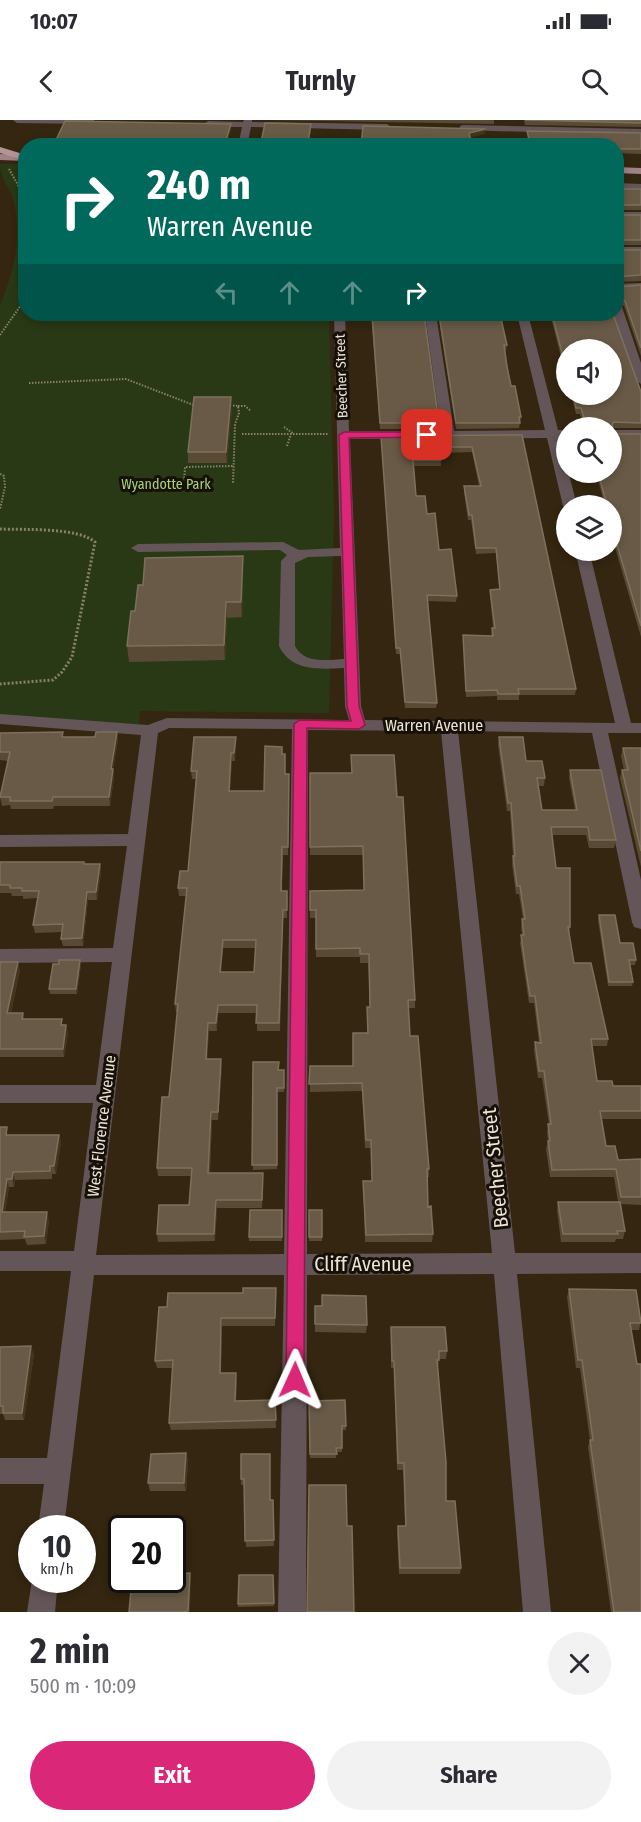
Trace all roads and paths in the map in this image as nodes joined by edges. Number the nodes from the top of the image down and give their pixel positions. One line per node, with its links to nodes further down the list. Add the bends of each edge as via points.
1 (17, 120): 2 (street)
2 (97, 122)
3 (248, 122): 4 (street); 5 (street); 9 (street)
4 (201, 124)
5 (402, 127)
6 (449, 128): 7 (street)
7 (509, 129): 8 (street)
8 (641, 132)
9 (244, 138)
10 (0, 150): 11 (highway)
11 (18, 156)
12 (0, 157): 13 (main road)
13 (18, 158)
14 (9, 165): 17 (path)
15 (624, 170): 16 (main road)
16 (641, 171)
17 (18, 185)
18 (624, 186): 19 (street)
19 (641, 187)
20 (624, 215): 21 (street)
21 (641, 215)
22 (624, 250): 23 (street)
23 (641, 250)
24 (624, 286): 25 (street)
25 (641, 286)
26 (18, 309): 31 (path)
27 (339, 321): 43 (street, Beecher Street)
28 (431, 321): 44 (street)
29 (525, 321): 45 (street)
30 (621, 321): 32 (street)
31 (0, 336)
32 (641, 380)
33 (29, 382): 34 (path, via 126,379)
34 (202, 406)
35 (219, 406): 36 (path)
36 (238, 406): 37 (path); 48 (path)
37 (251, 411)
38 (284, 427): 40 (path)
39 (242, 434): 40 (path)
40 (293, 434): 43 (path); 47 (path)
41 (622, 434): 42 (street)
42 (641, 434)
43 (344, 435): 44 (street); 56 (street, Beecher Street)
44 (448, 435): 45 (street)
45 (553, 435): 46 (street); 52 (street)
46 (556, 435)
47 (287, 446)
48 (234, 466): 50 (path, via 185,467); 51 (path)
49 (0, 474): 53 (path, via 4,476 5,487)
50 (184, 481)
51 (232, 484)
52 (567, 495)
53 (0, 509)
54 (0, 529): 60 (path, via 70,532 95,542 72,657 53,680)
55 (138, 548): 57 (street, via 283,546)
56 (348, 552): 57 (street); 59 (street, Beecher Street)
57 (297, 555): 59 (street, via 288,561 289,654 307,663)
58 (585, 561): 67 (street)
59 (351, 663): 63 (street, Beecher Street, via 353,706)
60 (0, 684)
61 (0, 719): 65 (street, Warren Avenue)
62 (300, 724): 63 (street, Warren Avenue); 65 (street, Warren Avenue, via 167,723); 79 (street)
63 (359, 725): 64 (street, Warren Avenue)
64 (449, 725): 66 (street, Warren Avenue); 77 (street, Beecher Street)
65 (153, 728): 68 (street, West Florence Avenue)
66 (599, 728): 67 (street, Warren Avenue); 70 (street)
67 (633, 728)
68 (135, 840): 69 (street); 71 (street, West Florence Avenue)
69 (0, 841)
70 (641, 922)
71 (121, 955): 72 (street); 74 (street, West Florence Avenue)
72 (0, 956)
73 (0, 1094): 74 (street)
74 (105, 1094): 76 (street, West Florence Avenue)
75 (0, 1261): 76 (street, Cliff Avenue)
76 (86, 1263): 79 (street, Cliff Avenue); 81 (street, West Florence Avenue)
77 (505, 1263): 78 (street, Cliff Avenue); 79 (street, Cliff Avenue); 86 (street, Beecher Street)
78 (641, 1263)
79 (297, 1264): 85 (street)
80 (0, 1471): 81 (street)
81 (58, 1471): 82 (street, West Florence Avenue)
82 (53, 1515)
83 (43, 1593): 84 (street)
84 (41, 1612)
85 (292, 1612)
86 (537, 1612)

